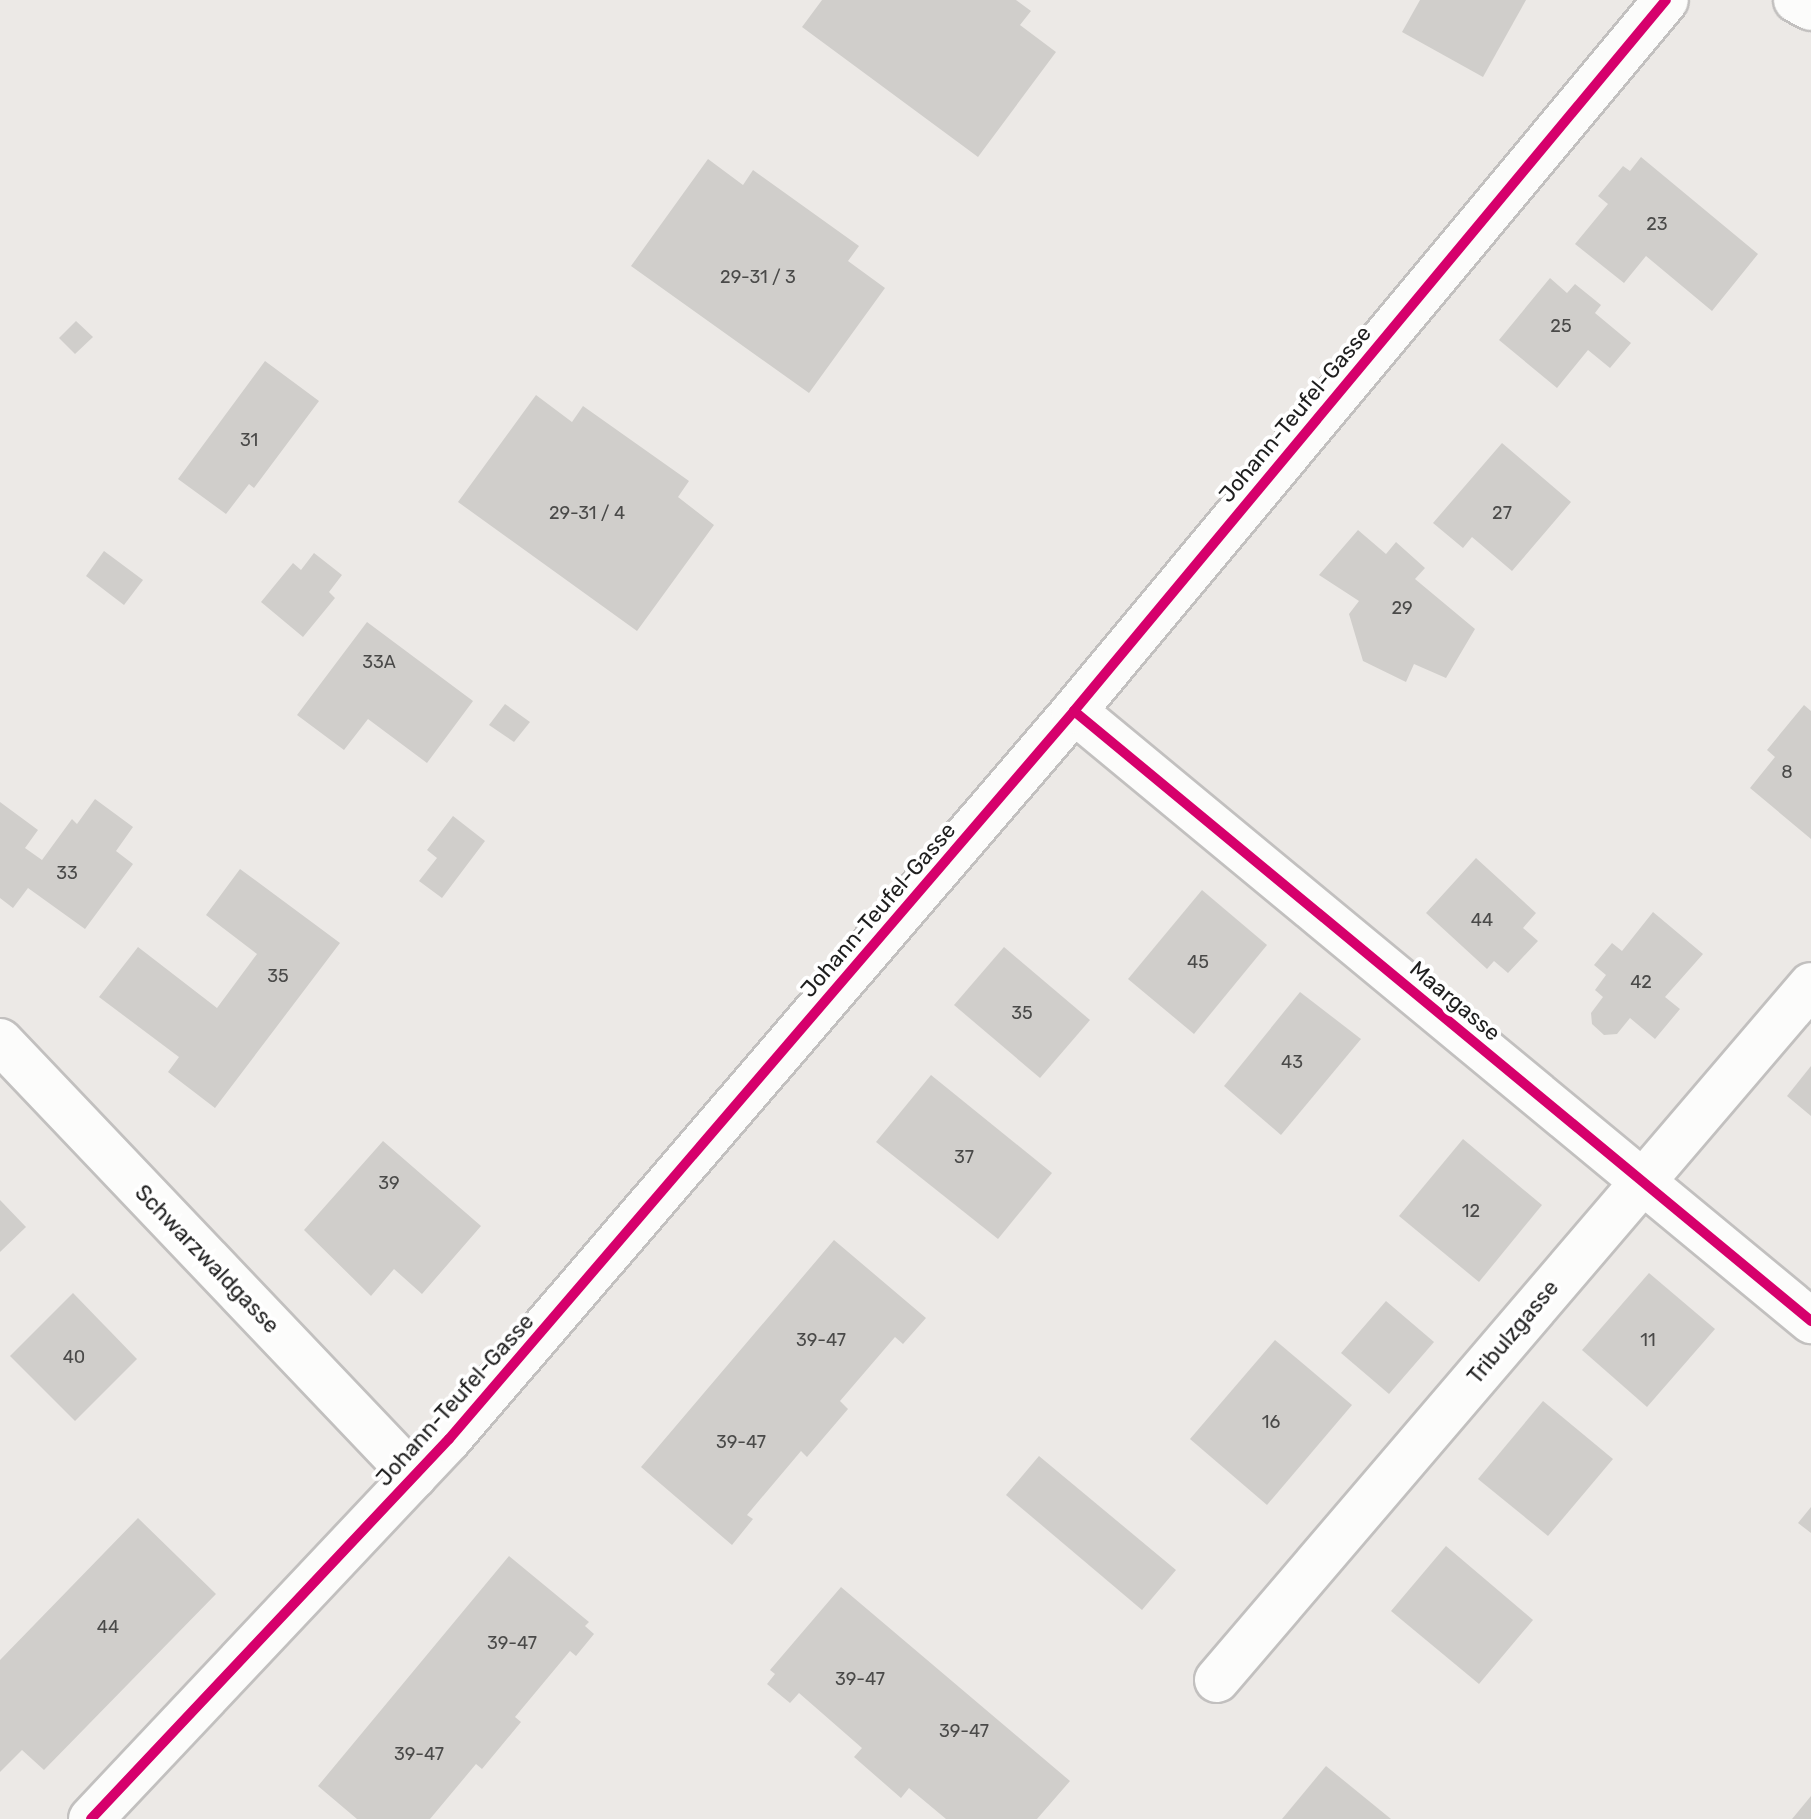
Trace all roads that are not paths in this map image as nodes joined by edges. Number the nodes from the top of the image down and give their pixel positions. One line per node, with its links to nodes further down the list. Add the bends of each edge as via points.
1 (1666, 0): 4 (street, Johann-Teufel-Gasse)
2 (1796, 0): 3 (street)
3 (1811, 8)
4 (1074, 711): 7 (street, Maargasse); 9 (street, Johann-Teufel-Gasse)
5 (1811, 985): 7 (street, Tribulzgasse)
6 (0, 1041): 9 (street, Schwarzwaldgasse)
7 (1641, 1180): 8 (street, Maargasse); 10 (street, Tribulzgasse)
8 (1811, 1321)
9 (414, 1476): 11 (street, Johann-Teufel-Gasse)
10 (1217, 1680)
11 (91, 1819)

